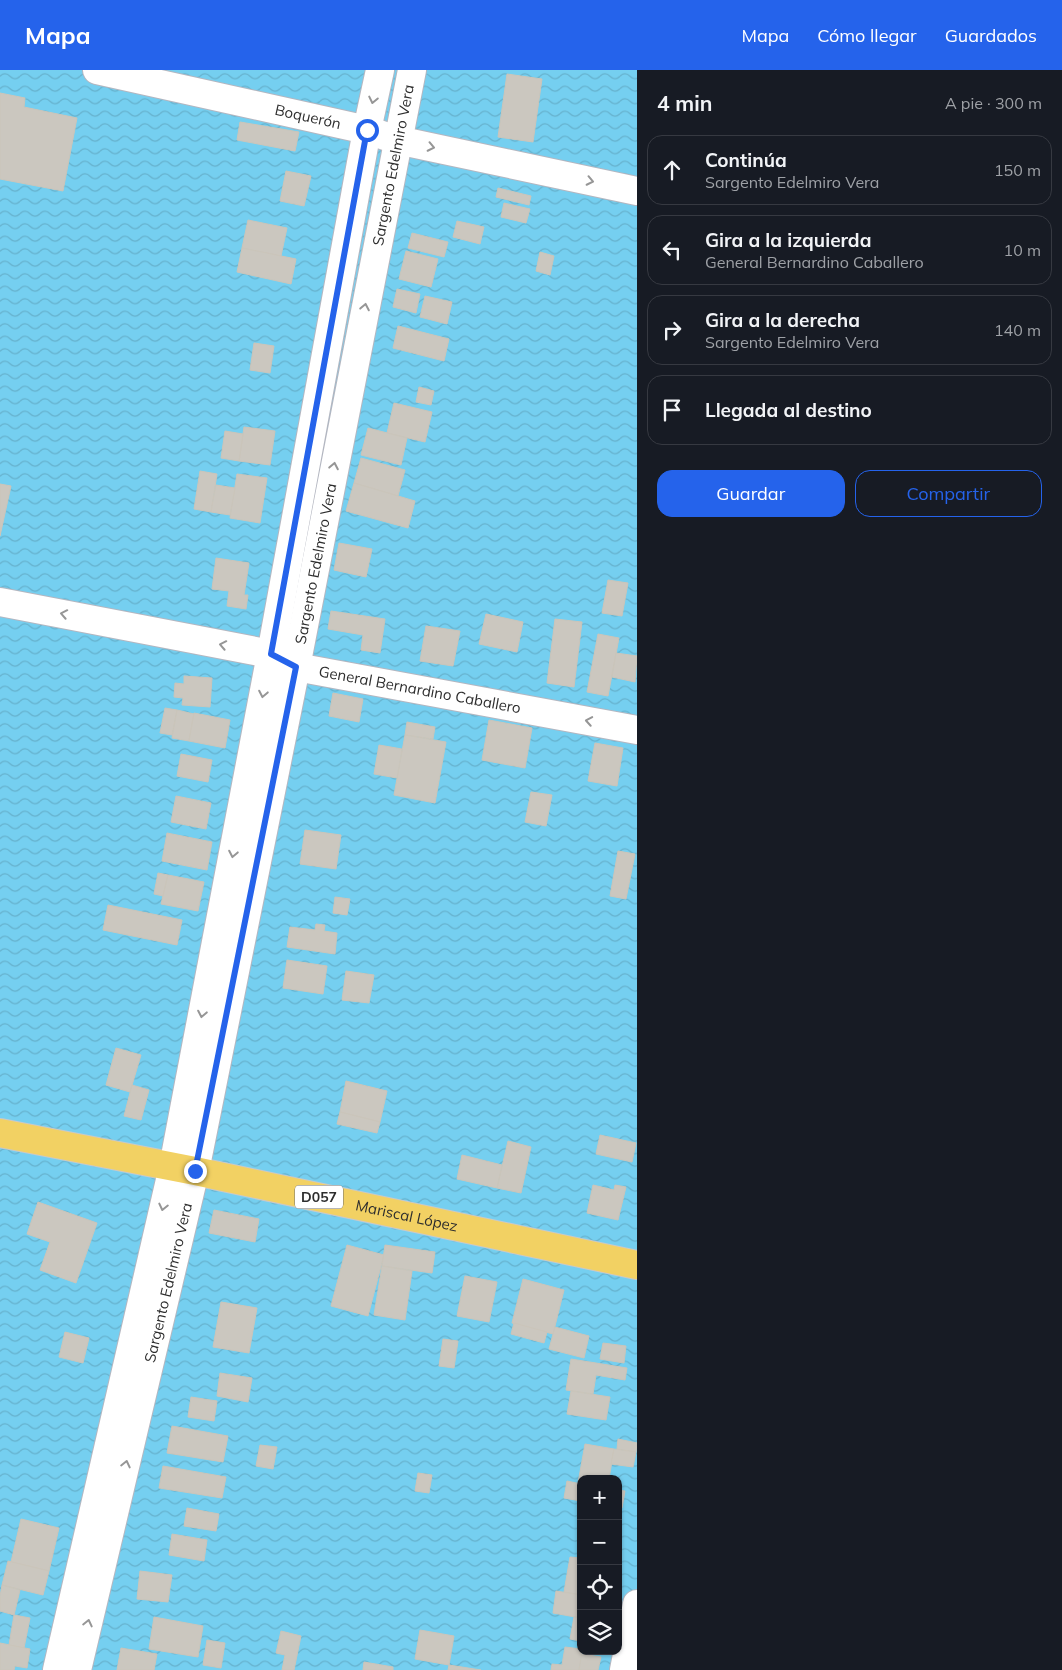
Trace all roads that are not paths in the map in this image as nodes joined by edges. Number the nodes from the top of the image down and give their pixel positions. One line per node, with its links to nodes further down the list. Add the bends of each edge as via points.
1 (97, 70): 4 (street, Boquerón)
2 (380, 70): 4 (street, Sargento Edelmiro Vera, one-way to 4)
3 (412, 70): 5 (street, Sargento Edelmiro Vera)
4 (367, 130): 5 (street, Boquerón); 8 (street, Sargento Edelmiro Vera)
5 (397, 140): 6 (street, Boquerón, one-way to 6); 9 (street, Sargento Edelmiro Vera, one-way to 5)
6 (637, 191)
7 (0, 602): 8 (street, General Bernardino Caballero, one-way to 7)
8 (271, 654): 9 (street, General Bernardino Caballero); 12 (street, Sargento Edelmiro Vera, one-way to 12)
9 (296, 667): 10 (street, General Bernardino Caballero, one-way to 9); 12 (street, Sargento Edelmiro Vera)
10 (637, 730)
11 (0, 1133): 12 (main road, Mariscal López / D057)
12 (184, 1169): 13 (main road, Mariscal López / D057); 15 (street, Sargento Edelmiro Vera, one-way to 15); 16 (street, Sargento Edelmiro Vera, one-way to 12)
13 (637, 1265)
14 (637, 1604): 17 (street)
15 (58, 1670)
16 (77, 1670)
17 (624, 1670)

